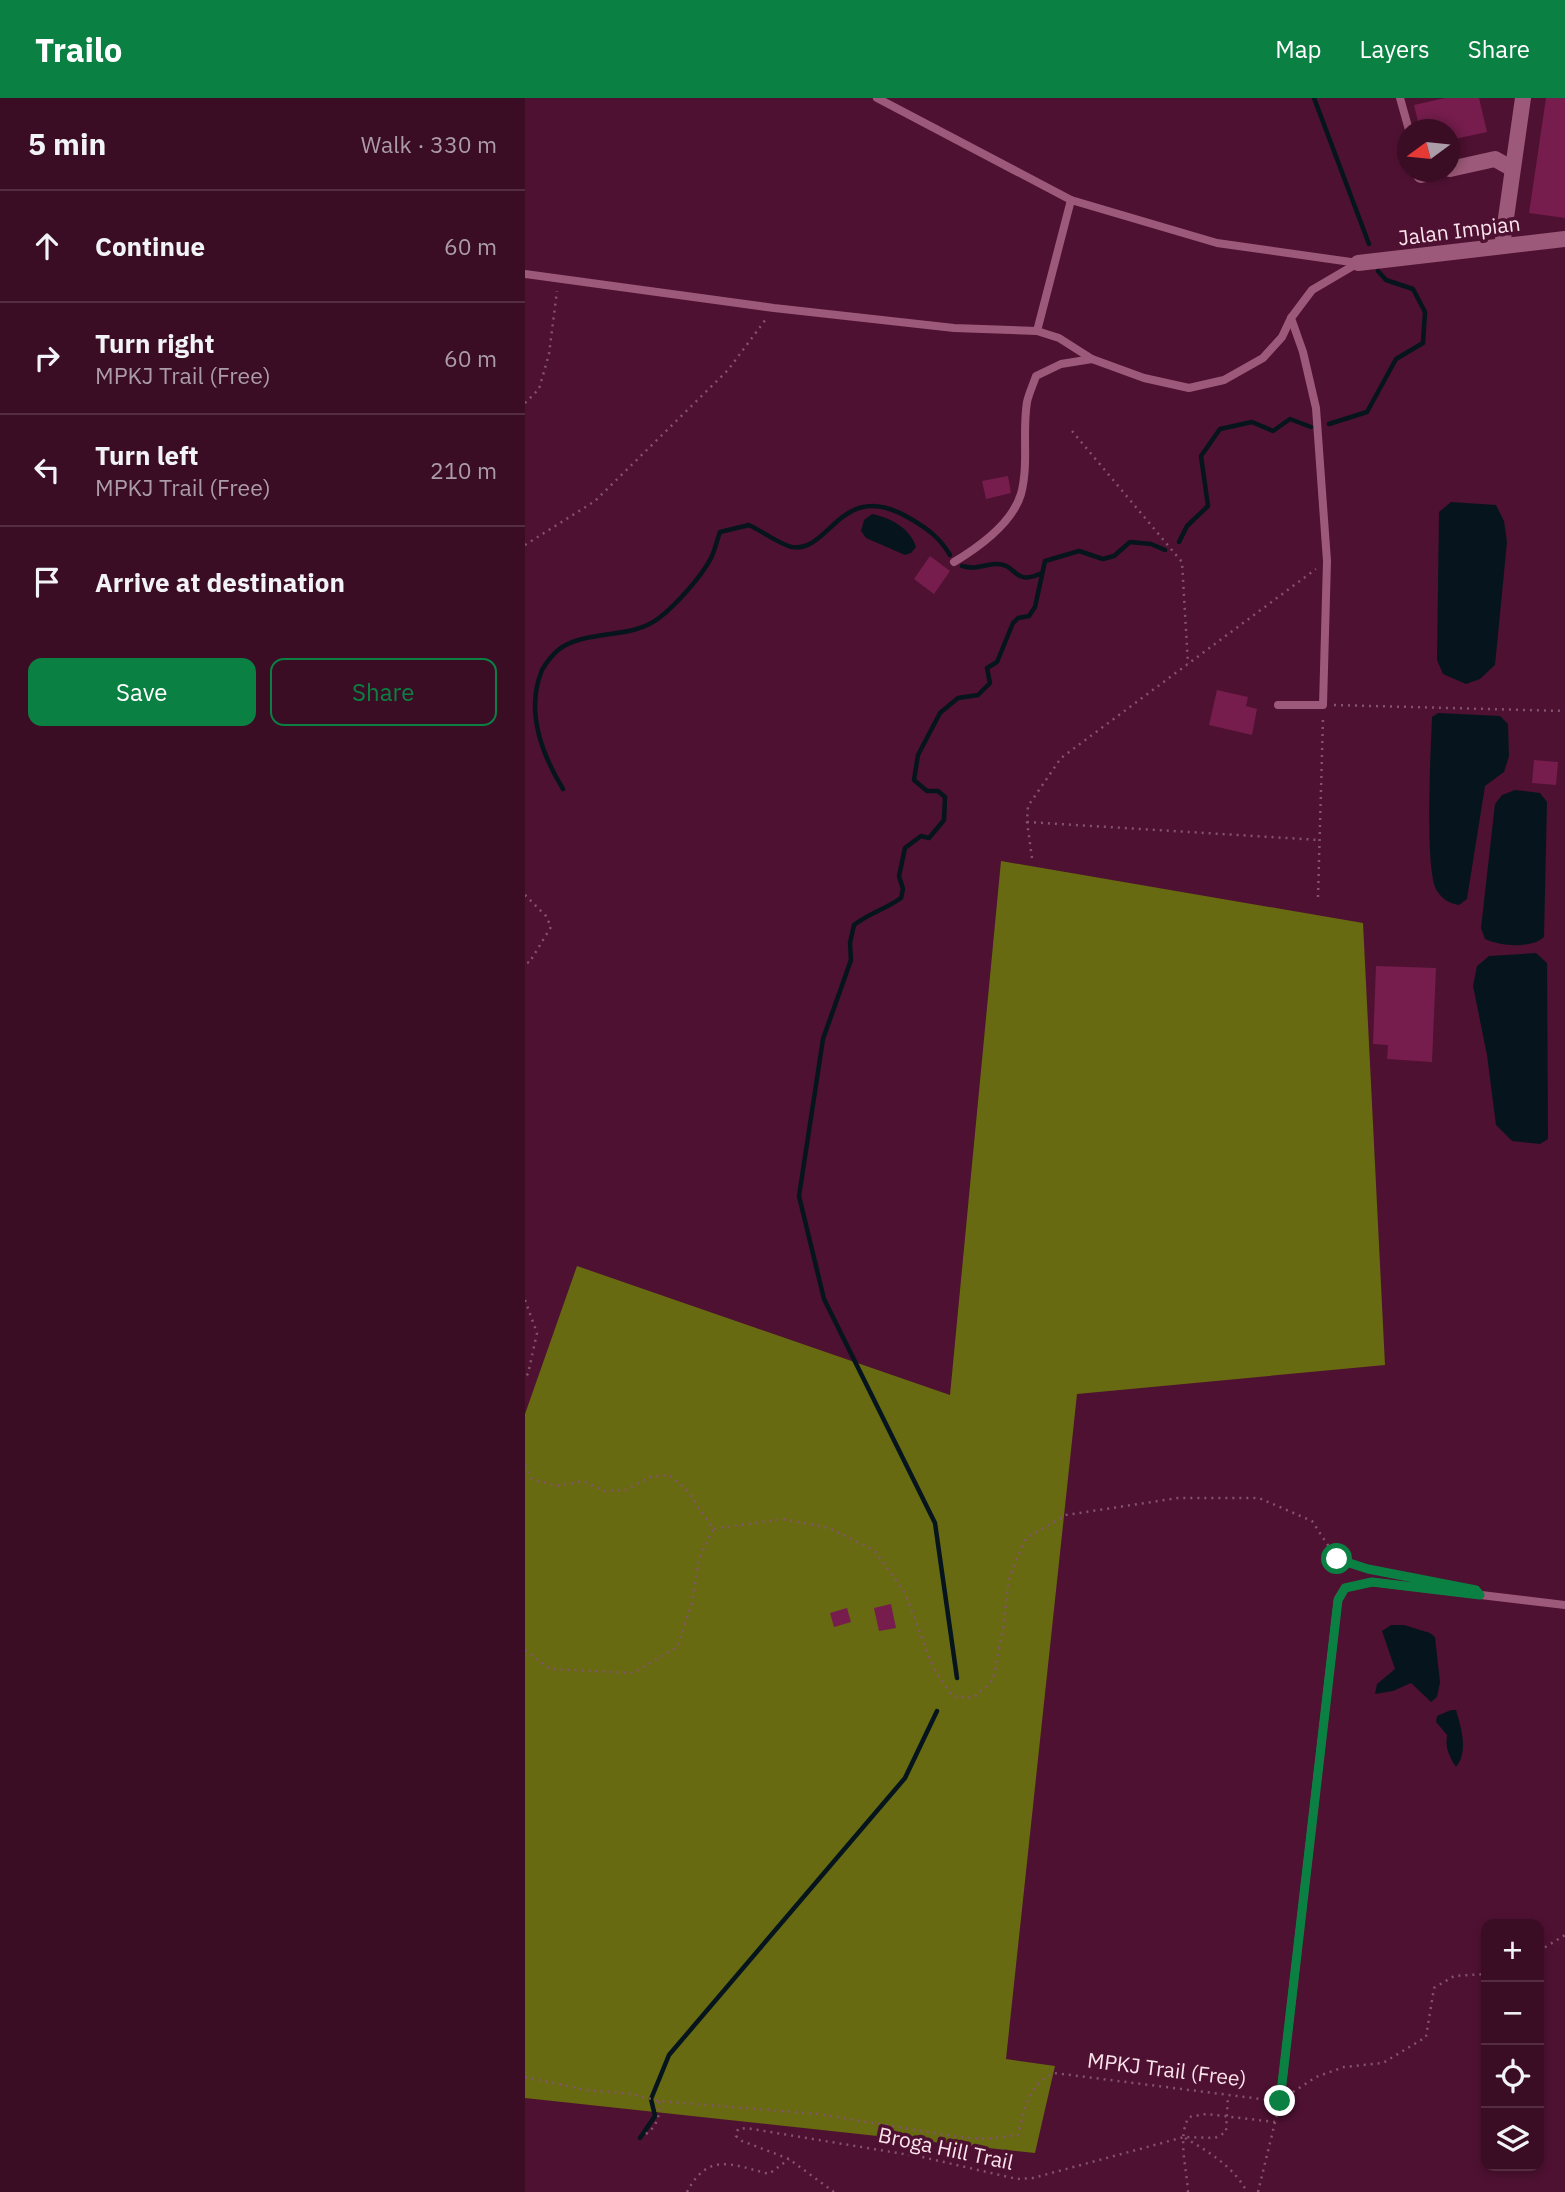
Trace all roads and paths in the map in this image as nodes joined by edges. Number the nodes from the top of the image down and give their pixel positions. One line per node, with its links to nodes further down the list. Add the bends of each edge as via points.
1 (877, 98): 7 (lane)
2 (1400, 98): 4 (lane)
3 (1523, 98): 6 (street)
4 (1406, 119)
5 (1460, 167): 6 (street, via 1496,159)
6 (1511, 168): 9 (street)
7 (1072, 200): 10 (lane, via 1217,243); 15 (lane)
8 (1565, 239): 9 (street, Jalan Impian)
9 (1502, 246): 10 (street, Jalan Impian)
10 (1358, 263): 14 (lane, via 1312,290)
11 (525, 274): 12 (lane)
12 (558, 279): 13 (lane); 17 (path, via 549,354 539,390)
13 (774, 308): 15 (lane, via 954,328); 19 (path, via 728,370 595,501)
14 (1291, 318): 16 (lane, via 1282,337 1263,358 1224,380 1189,388); 20 (lane, via 1316,408)
15 (1037, 331): 16 (lane, via 1059,338)
16 (1092, 359): 21 (lane, via 1061,364 1036,376 1028,398 1020,496 1011,513 980,546)
17 (525, 402)
18 (1072, 431): 22 (path, via 1182,562)
19 (525, 545)
20 (1327, 561): 22 (path); 24 (lane)
21 (954, 562)
22 (1188, 664): 26 (path, via 1061,758 1028,806)
23 (1277, 705): 24 (lane)
24 (1323, 705): 25 (path); 27 (path)
25 (1565, 711)
26 (1027, 822): 27 (path); 28 (path)
27 (1319, 840): 30 (path)
28 (1032, 858)
29 (525, 895): 31 (path, via 551,927 529,963)
30 (1318, 897)
31 (525, 961)
32 (525, 1300): 33 (path, via 537,1333)
33 (525, 1376)
34 (525, 1465): 35 (path, via 532,1479 557,1486 583,1481 604,1491 625,1490 650,1477 669,1475 687,1490)
35 (713, 1530): 36 (path, via 783,1519 829,1528 874,1550 905,1593 933,1667 952,1696 973,1698 993,1680 1009,1578 1026,1538 1066,1515 1178,1498 1259,1498 1312,1521 1337,1559); 38 (path, via 699,1559 692,1604 677,1647 633,1673 550,1669)
36 (1381, 1572)
37 (1565, 1605): 44 (lane, via 1372,1582 1345,1588 1338,1600)
38 (525, 1650)
39 (1565, 1936): 40 (path)
40 (1544, 1948)
41 (1481, 1974): 44 (path, via 1454,1976 1434,1988 1426,2037 1383,2063 1343,2067)
42 (525, 2077): 45 (path, MPKJ Trail (Free))
43 (1228, 2095): 44 (path, MPKJ Trail (Free)); 45 (path, MPKJ Trail (Free), via 1053,2073 1039,2079 1018,2135 988,2139 818,2114); 46 (path)
44 (1280, 2097): 47 (path)
45 (659, 2101): 48 (path, via 661,2111 653,2130)
46 (1227, 2116): 47 (path); 49 (path, via 1189,2117); 49 (path, Broga Hill Trail, via 1226,2132 1215,2138)
47 (1275, 2122): 55 (path)
48 (646, 2134)
49 (1184, 2137): 50 (path, Broga Hill Trail, via 1017,2179 922,2157 738,2129 736,2136 742,2141); 53 (path); 54 (path, via 1213,2154)
50 (789, 2159): 51 (path, via 769,2174 724,2163 705,2168); 52 (path, Broga Hill Trail)
51 (687, 2192)
52 (834, 2192)
53 (1188, 2192)
54 (1247, 2192)
55 (1258, 2192)

